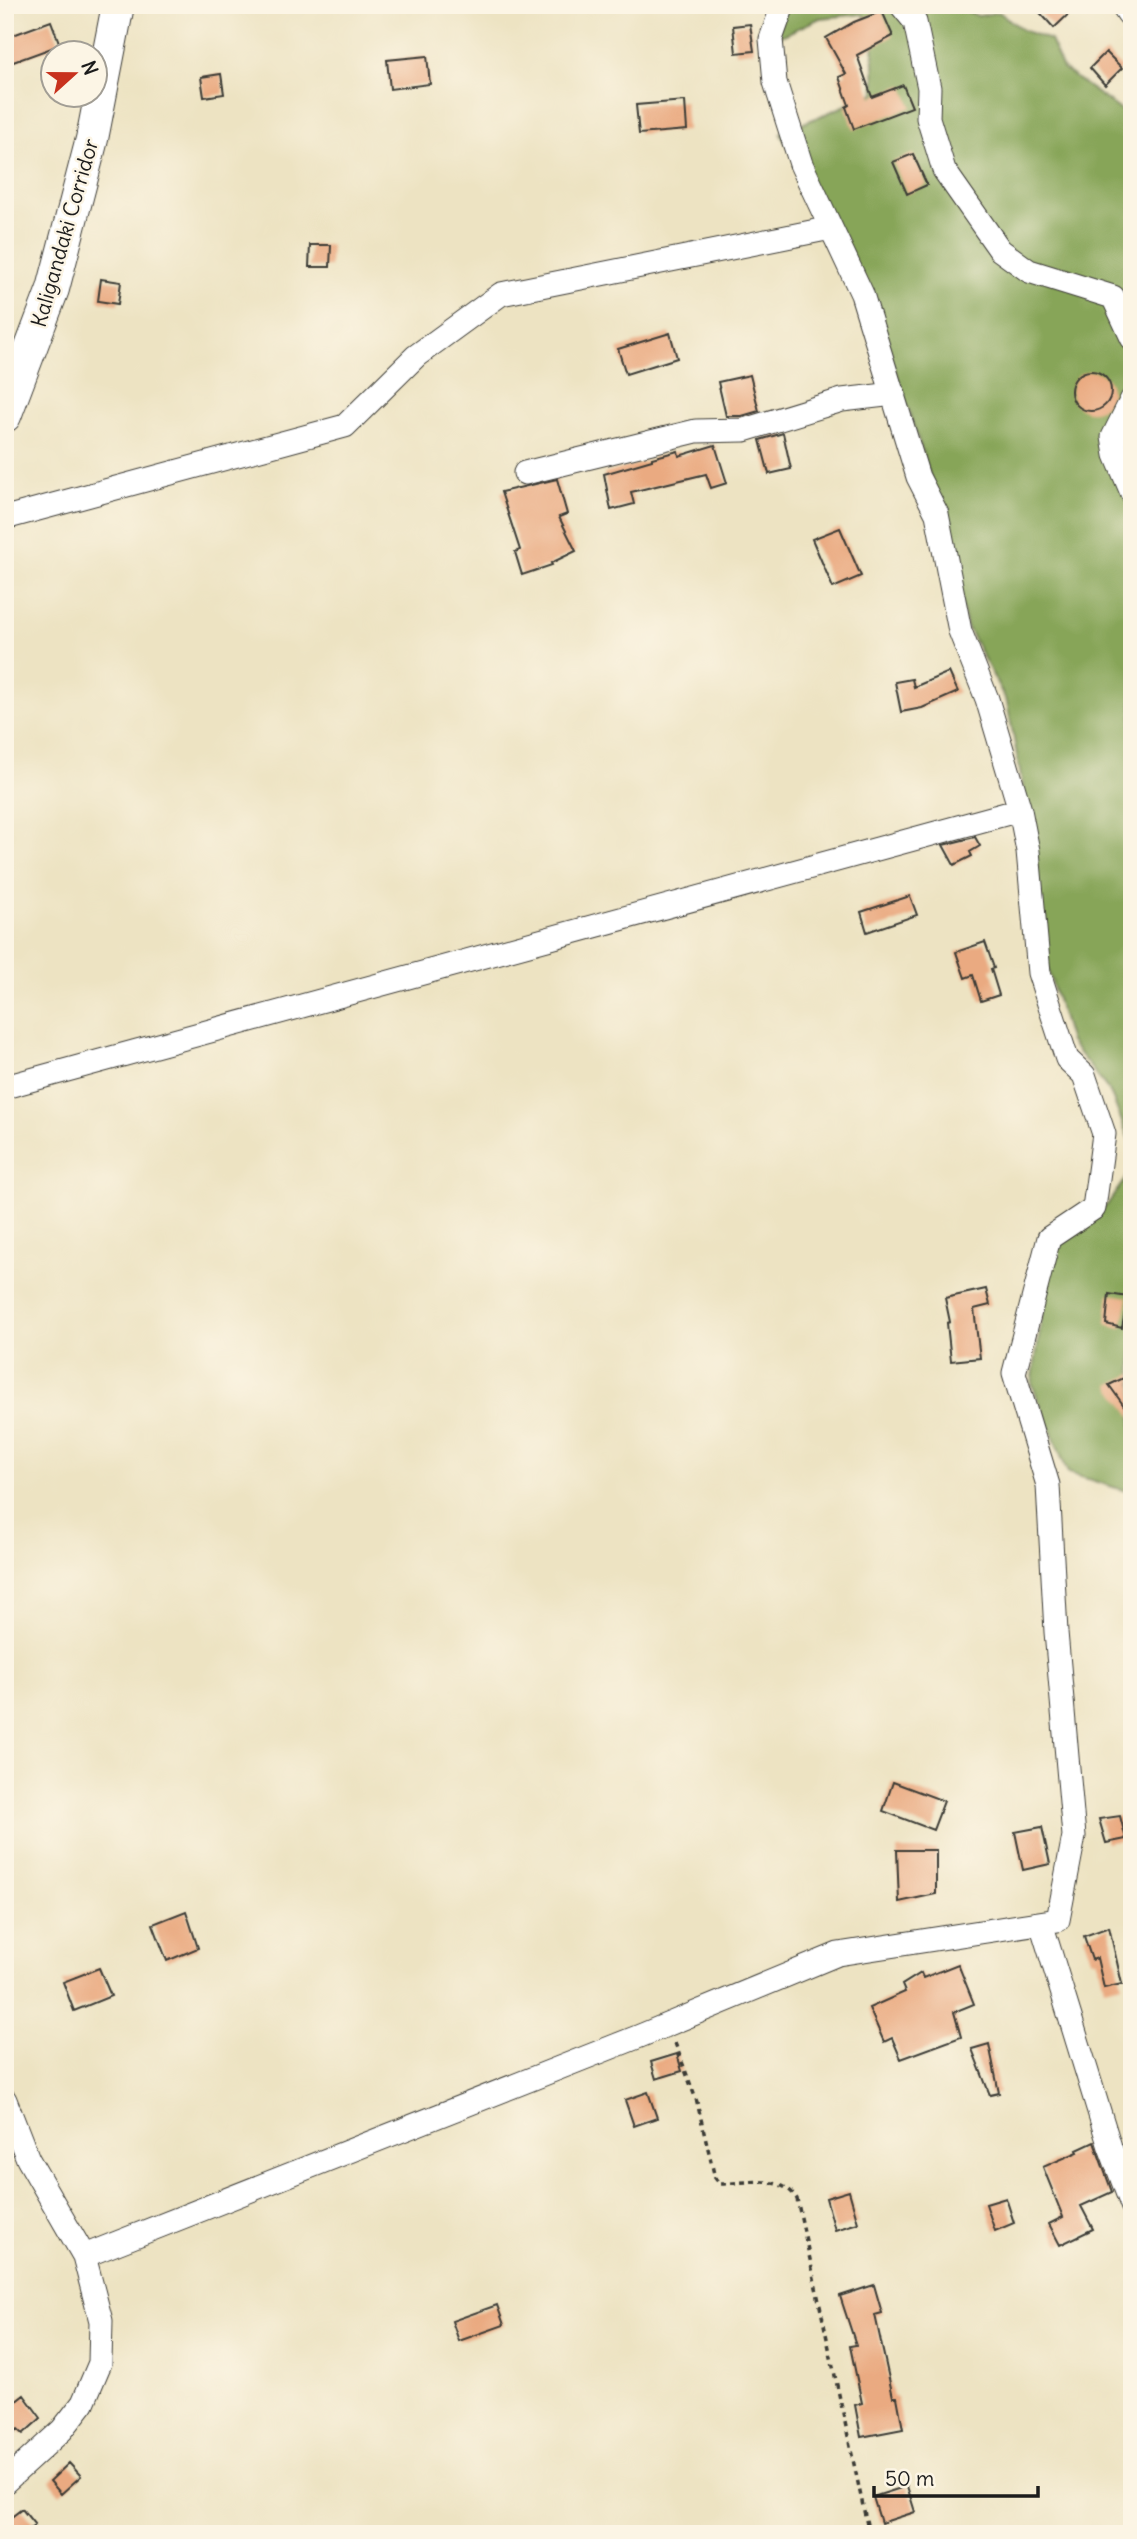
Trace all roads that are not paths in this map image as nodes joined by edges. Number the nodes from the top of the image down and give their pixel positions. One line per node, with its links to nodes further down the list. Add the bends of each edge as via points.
1 (118, 5): 10 (main road, Kaligandaki Corridor, via 92,139 53,289)
2 (783, 5): 6 (street, via 771,39 775,82 801,164)
3 (901, 5): 7 (street, via 915,22 929,88 928,118 944,170 1000,250 1028,271 1113,298)
4 (1128, 5): 5 (main road)
5 (1132, 11)
6 (831, 228): 8 (street, via 862,294); 13 (street, via 501,293 416,356 345,426)
7 (1132, 338)
8 (894, 394): 11 (street, via 842,400 744,430 696,431); 14 (street, via 918,477 937,514 960,631 987,699)
9 (1132, 399): 12 (street, via 1113,437 1115,455)
10 (5, 416)
11 (525, 473)
12 (1132, 493)
13 (5, 519)
14 (1020, 810): 15 (street); 16 (street, via 1038,973 1068,1059 1084,1074 1104,1134 1094,1208 1049,1238 1014,1373 1048,1485 1074,1836 1058,1920)
15 (5, 1087)
16 (1041, 1923): 18 (street); 19 (street, via 838,1954)
17 (5, 2100): 19 (street, via 28,2159)
18 (1132, 2205)
19 (84, 2256): 20 (street, via 101,2321 100,2363 83,2403 62,2430)
20 (5, 2482)

